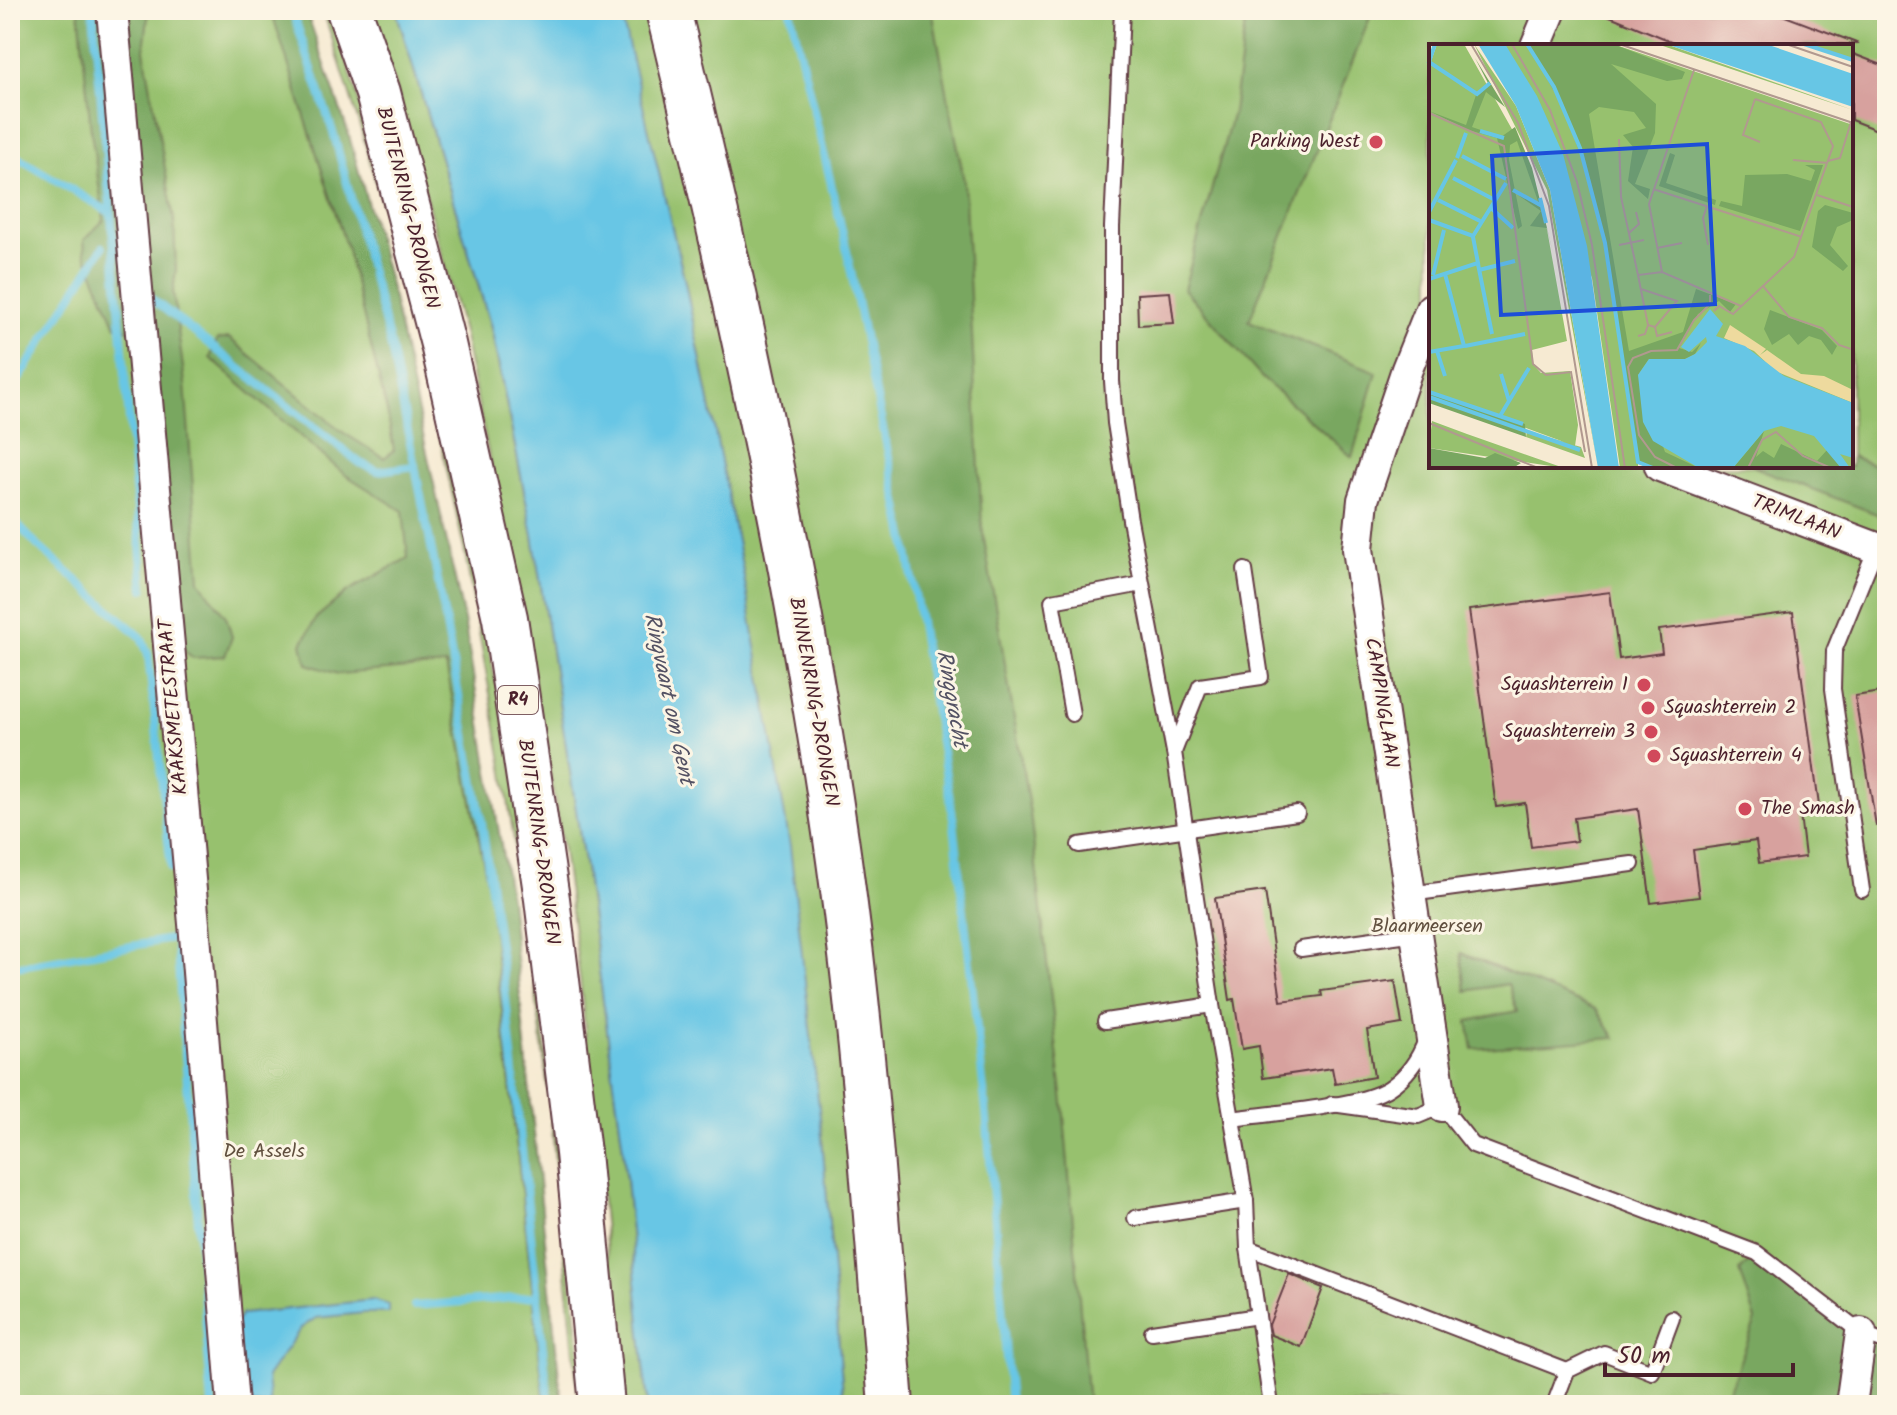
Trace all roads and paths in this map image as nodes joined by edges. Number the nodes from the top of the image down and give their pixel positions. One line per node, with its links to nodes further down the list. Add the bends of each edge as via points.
1 (112, 10): 37 (street, KAAKSMETESTRAAT)
2 (349, 10): 38 (highway, BUITENRING-DRONGEN / R4, via 378,93 443,344 505,618 549,915)
3 (668, 10): 39 (highway, BINNENRING-DRONGEN, via 731,272 789,563 836,840 868,1121)
4 (1122, 10): 12 (lane, via 1112,227 1112,381)
5 (1551, 10): 6 (street)
6 (1537, 44)
7 (1429, 320): 8 (street, CAMPINGLAAN)
8 (1419, 374): 20 (street, CAMPINGLAAN, via 1363,500 1358,549)
9 (1665, 468): 10 (street, TRIMLAAN)
10 (1881, 550): 19 (lane, via 1834,648 1833,689)
11 (1245, 570): 14 (lane, via 1261,677 1200,686)
12 (1142, 584): 13 (lane, via 1052,601); 14 (lane)
13 (1072, 714)
14 (1174, 752): 16 (lane)
15 (1297, 813): 16 (lane)
16 (1185, 830): 17 (lane); 23 (lane)
17 (1079, 845)
18 (1632, 864): 20 (lane)
19 (1862, 890)
20 (1410, 894): 21 (street, CAMPINGLAAN)
21 (1416, 933): 22 (lane); 25 (street, CAMPINGLAAN)
22 (1301, 949)
23 (1212, 1005): 24 (lane); 28 (lane)
24 (1105, 1021)
25 (1429, 1028): 26 (lane, via 1411,1069 1389,1088); 27 (street, CAMPINGLAAN)
26 (1332, 1104): 27 (lane, via 1418,1116); 28 (lane)
27 (1442, 1106): 35 (lane, via 1473,1145 1757,1253)
28 (1232, 1119): 29 (lane)
29 (1246, 1201): 30 (lane); 31 (lane)
30 (1135, 1218)
31 (1248, 1248): 32 (lane); 36 (lane)
32 (1258, 1316): 34 (lane); 40 (lane)
33 (1672, 1318): 36 (lane, via 1652,1372 1604,1353)
34 (1152, 1332)
35 (1874, 1338): 42 (street)
36 (1567, 1371): 41 (lane)
37 (233, 1405)
38 (602, 1405)
39 (891, 1405)
40 (1271, 1405)
41 (1554, 1405)
42 (1851, 1405)

